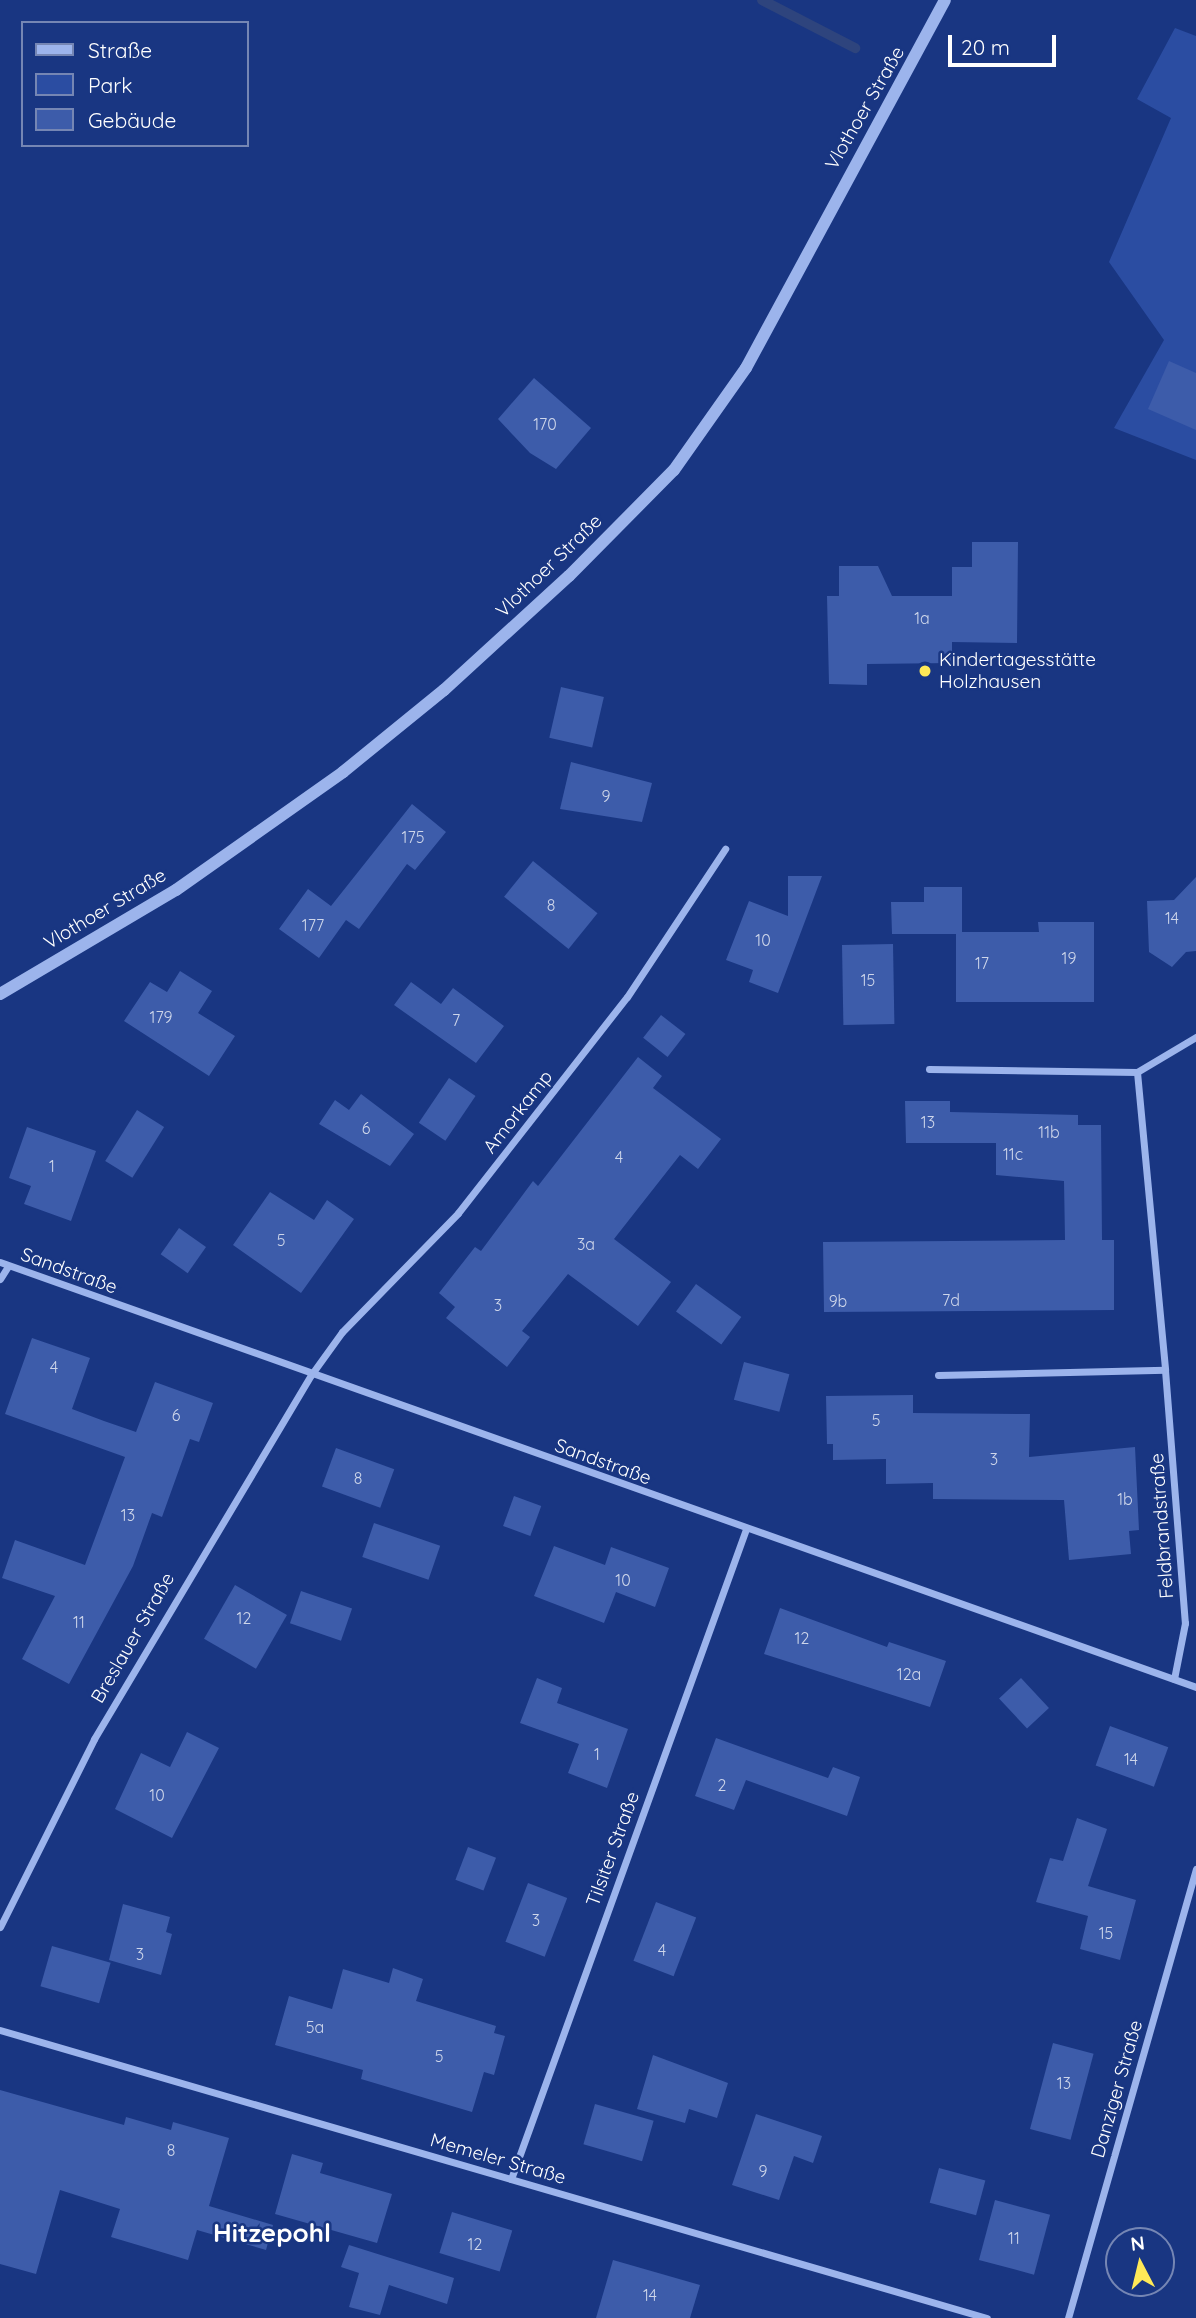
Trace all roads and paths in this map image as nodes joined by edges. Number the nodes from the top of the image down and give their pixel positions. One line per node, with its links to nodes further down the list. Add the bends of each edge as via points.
1 (945, 0): 3 (street, Vlothoer Straße, via 746,368 674,470 569,576 444,690 343,772 176,890)
2 (725, 849): 11 (street, Amorkamp, via 627,997 458,1213 342,1332)
3 (0, 994)
4 (1196, 1037): 6 (street)
5 (929, 1069): 6 (street)
6 (1137, 1072): 10 (street, Feldbrandstraße)
7 (0, 1262): 8 (street, Sandstraße)
8 (9, 1266): 9 (street); 11 (street, Sandstraße)
9 (0, 1279)
10 (1165, 1370): 12 (street); 14 (street, Feldbrandstraße, via 1185,1623)
11 (311, 1375): 13 (street, Sandstraße); 17 (street, Breslauer Straße, via 94,1739)
12 (938, 1375)
13 (746, 1529): 14 (street, Sandstraße); 19 (street, Tilsiter Straße)
14 (1174, 1679): 15 (street, Sandstraße)
15 (1196, 1686)
16 (1196, 1869): 21 (street, Danziger Straße)
17 (0, 1927)
18 (0, 2030): 19 (street, Memeler Straße)
19 (511, 2179): 20 (street, Memeler Straße)
20 (987, 2318)
21 (1068, 2318)

